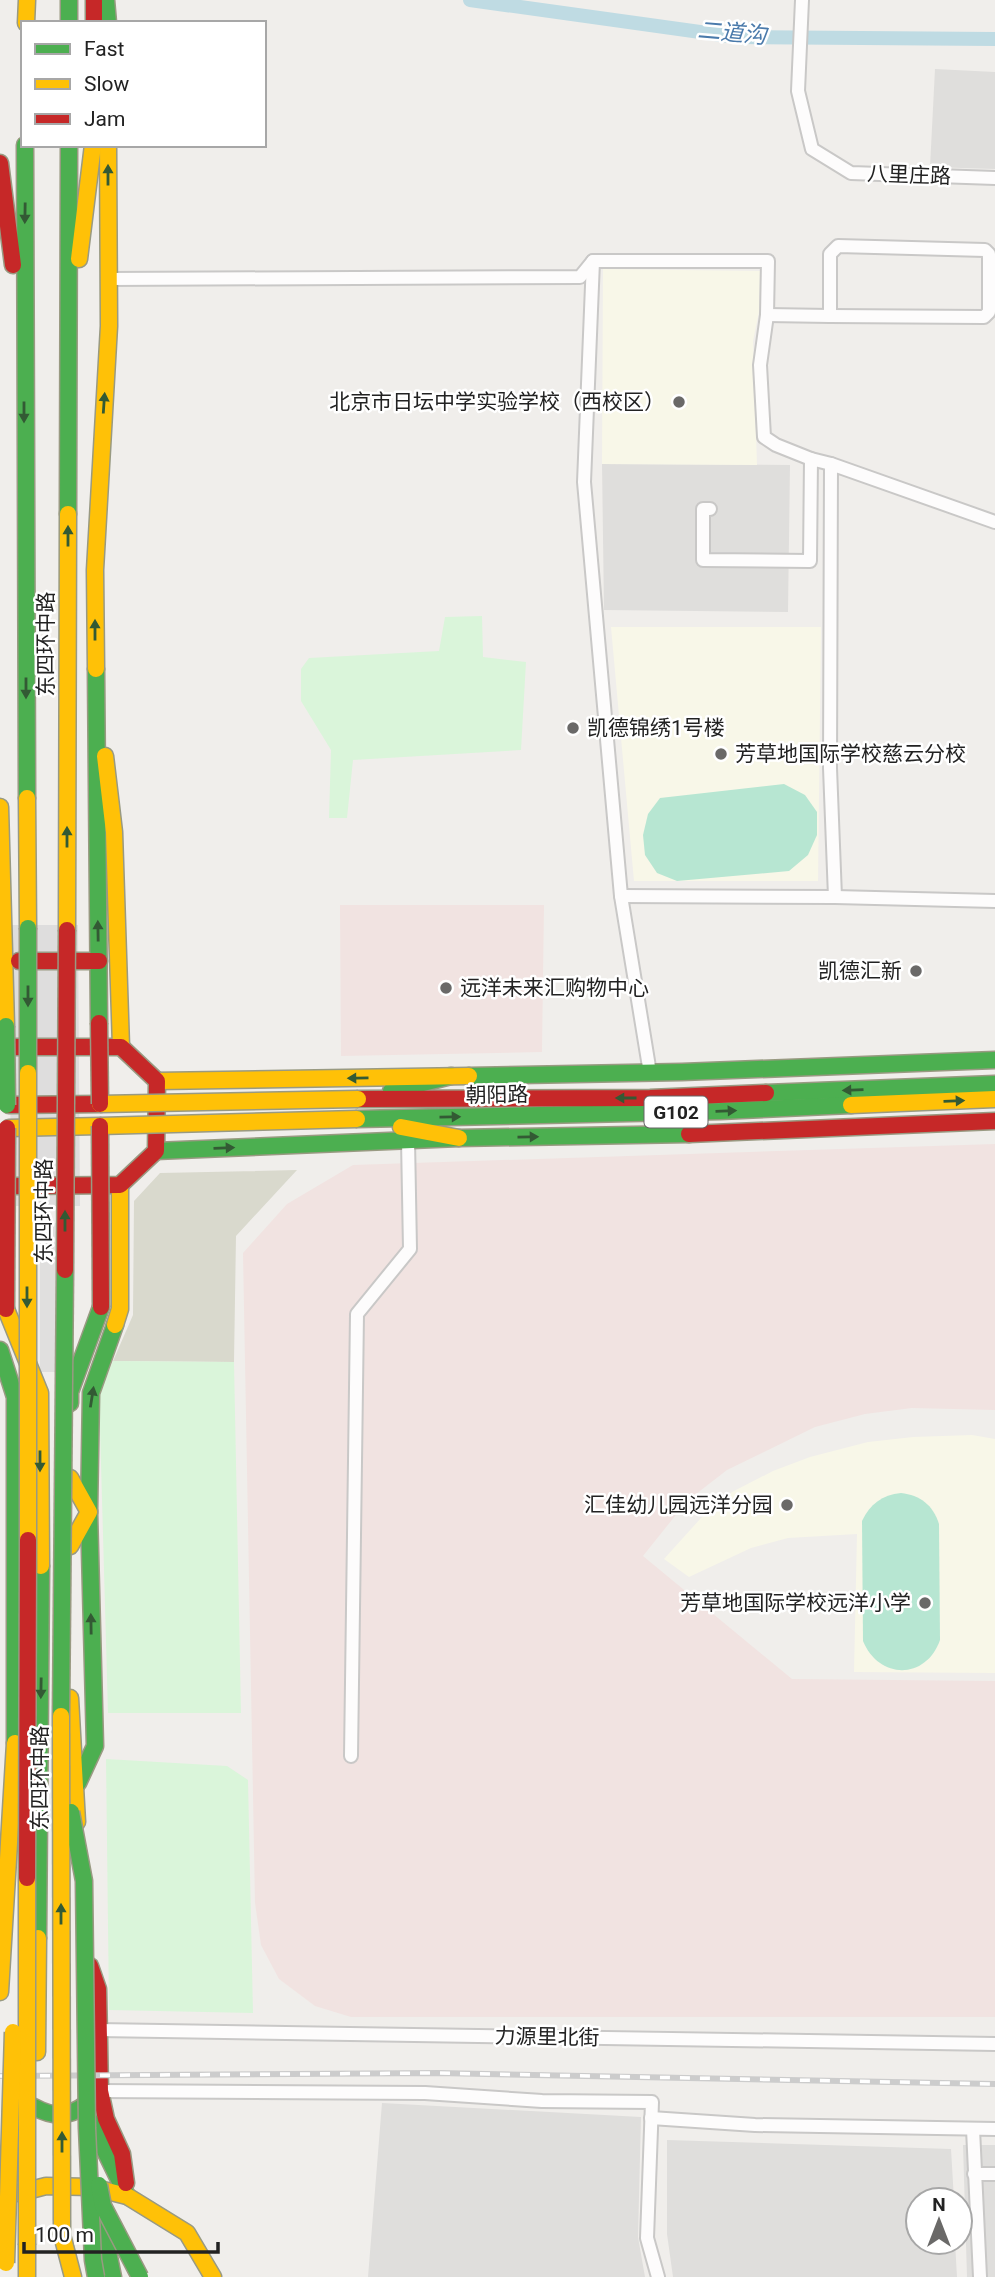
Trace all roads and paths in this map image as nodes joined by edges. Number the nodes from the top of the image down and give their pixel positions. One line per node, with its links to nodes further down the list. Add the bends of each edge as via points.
1 (27, 0): 5 (main road)
2 (69, 0): 6 (main road)
3 (94, 0): 7 (main road)
4 (802, 0): 13 (street, 八里庄路, via 798,91 812,149 851,173)
5 (26, 21)
6 (69, 21)
7 (94, 21)
8 (25, 147): 20 (main road, 东四环中路, one-way to 20)
9 (69, 147): 19 (main road, 东四环中路)
10 (93, 147): 19 (main road)
11 (108, 147): 15 (main road, one-way to 11)
12 (0, 163): 20 (main road)
13 (995, 178)
14 (593, 261): 15 (street, via 580,277); 17 (street, via 768,261); 27 (street, via 584,482)
15 (108, 279): 25 (main road, one-way to 15, via 94,570)
16 (992, 284): 18 (street, via 989,312 984,317); 18 (street, via 985,250 838,246 830,254)
17 (767, 315): 18 (street); 21 (street, via 760,365 764,437)
18 (830, 316)
19 (68, 341): 59 (main road, 东四环中路, one-way to 19, bridge)
20 (24, 343): 60 (main road, 东四环中路, one-way to 60, bridge)
21 (811, 459): 22 (street); 23 (street, via 810,561 703,560 703,509)
22 (831, 464): 24 (street); 28 (street, via 830,768)
23 (710, 509)
24 (995, 522)
25 (95, 657): 31 (main road, one-way to 25); 33 (main road, via 114,832)
26 (0, 807): 30 (main road, 东四环中路)
27 (621, 896): 28 (street); 35 (street)
28 (835, 897): 29 (street)
29 (995, 901)
30 (6, 961): 31 (main road); 42 (main road, 东四环中路, bridge)
31 (99, 961): 41 (main road, bridge)
32 (0, 1047): 33 (main road)
33 (121, 1047): 37 (main road)
34 (995, 1060): 35 (main road, 朝阳路)
35 (650, 1073): 36 (main road, 朝阳路)
36 (451, 1076): 37 (main road, 朝阳路, one-way to 37); 39 (main road)
37 (157, 1081): 49 (main road)
38 (995, 1084): 39 (main road, 朝阳路 / G102, one-way to 39, via 650,1098)
39 (358, 1099): 41 (main road, 朝阳路 / G102, bridge)
40 (995, 1099): 43 (main road, 朝阳路 / G102, one-way to 40)
41 (100, 1104): 42 (main road, 朝阳路 / G102, bridge); 45 (main road, 东四环中路)
42 (4, 1105): 46 (main road, 东四环中路)
43 (357, 1119): 45 (main road, 朝阳路 / G102, bridge); 47 (main road)
44 (995, 1121): 47 (main road, 朝阳路, one-way to 44, via 716,1134)
45 (100, 1126): 46 (main road, 朝阳路 / G102, bridge); 53 (main road, 东四环中路, bridge, via 101,1307 70,1392)
46 (4, 1128): 64 (main road, 东四环中路, one-way to 64, bridge, via 6,1308 40,1393)
47 (459, 1138): 48 (main road, 朝阳路)
48 (408, 1140): 49 (main road, 朝阳路, one-way to 48); 58 (street, via 410,1249 356,1314)
49 (156, 1151): 50 (main road)
50 (120, 1185): 51 (main road); 54 (main road, 东四环中路, one-way to 50, via 91,1392 120,1309)
51 (0, 1186)
52 (0, 1350): 65 (main road, 东四环中路, via 15,1397 15,1738)
53 (70, 1478): 54 (main road); 55 (main road, 东四环中路)
54 (89, 1512): 55 (main road); 57 (main road, 东四环中路, one-way to 54)
55 (70, 1546): 56 (main road, 东四环中路)
56 (70, 1697): 57 (main road); 61 (main road, 东四环中路)
57 (94, 1735): 61 (main road, 东四环中路, via 95,1746)
58 (351, 1756)
59 (61, 1762): 72 (main road, bridge, via 84,1881); 82 (main road, 东四环中路, one-way to 59, bridge)
60 (26, 1764): 75 (main road, bridge); 84 (main road, 东四环中路, bridge)
61 (77, 1786): 62 (main road, 东四环中路)
62 (78, 1933): 63 (main road, 东四环中路); 66 (main road, 东四环中路, via 98,1989)
63 (79, 1962): 64 (main road); 70 (main road, 东四环中路)
64 (38, 1963): 69 (main road, 东四环中路)
65 (0, 1992)
66 (98, 2030): 67 (street, 力源里北街); 68 (main road, 东四环中路)
67 (995, 2044)
68 (100, 2091): 70 (main road); 71 (street, via 425,2093 652,2102); 78 (main road, 东四环中路, via 106,2119 122,2154)
69 (34, 2107): 70 (main road, via 49,2116 67,2116); 75 (main road, 东四环中路)
70 (83, 2107): 78 (main road, 东四环中路)
71 (651, 2118): 73 (street); 91 (street, via 647,2238)
72 (87, 2129): 81 (main road, bridge); 87 (main road, bridge)
73 (973, 2129): 74 (street); 76 (street)
74 (995, 2129)
75 (4, 2167): 79 (main road, bridge); 83 (main road, bridge)
76 (974, 2174): 77 (street); 92 (street)
77 (995, 2174)
78 (127, 2196): 80 (main road, via 91,2187 46,2186); 90 (main road, via 187,2233)
79 (0, 2197)
80 (0, 2203)
81 (103, 2206): 88 (main road); 89 (main road, bridge)
82 (62, 2235): 85 (main road, 东四环中路); 86 (main road)
83 (5, 2277)
84 (26, 2277)
85 (61, 2277)
86 (73, 2277)
87 (96, 2277)
88 (113, 2277)
89 (140, 2277)
90 (214, 2277)
91 (658, 2277)
92 (980, 2277)

